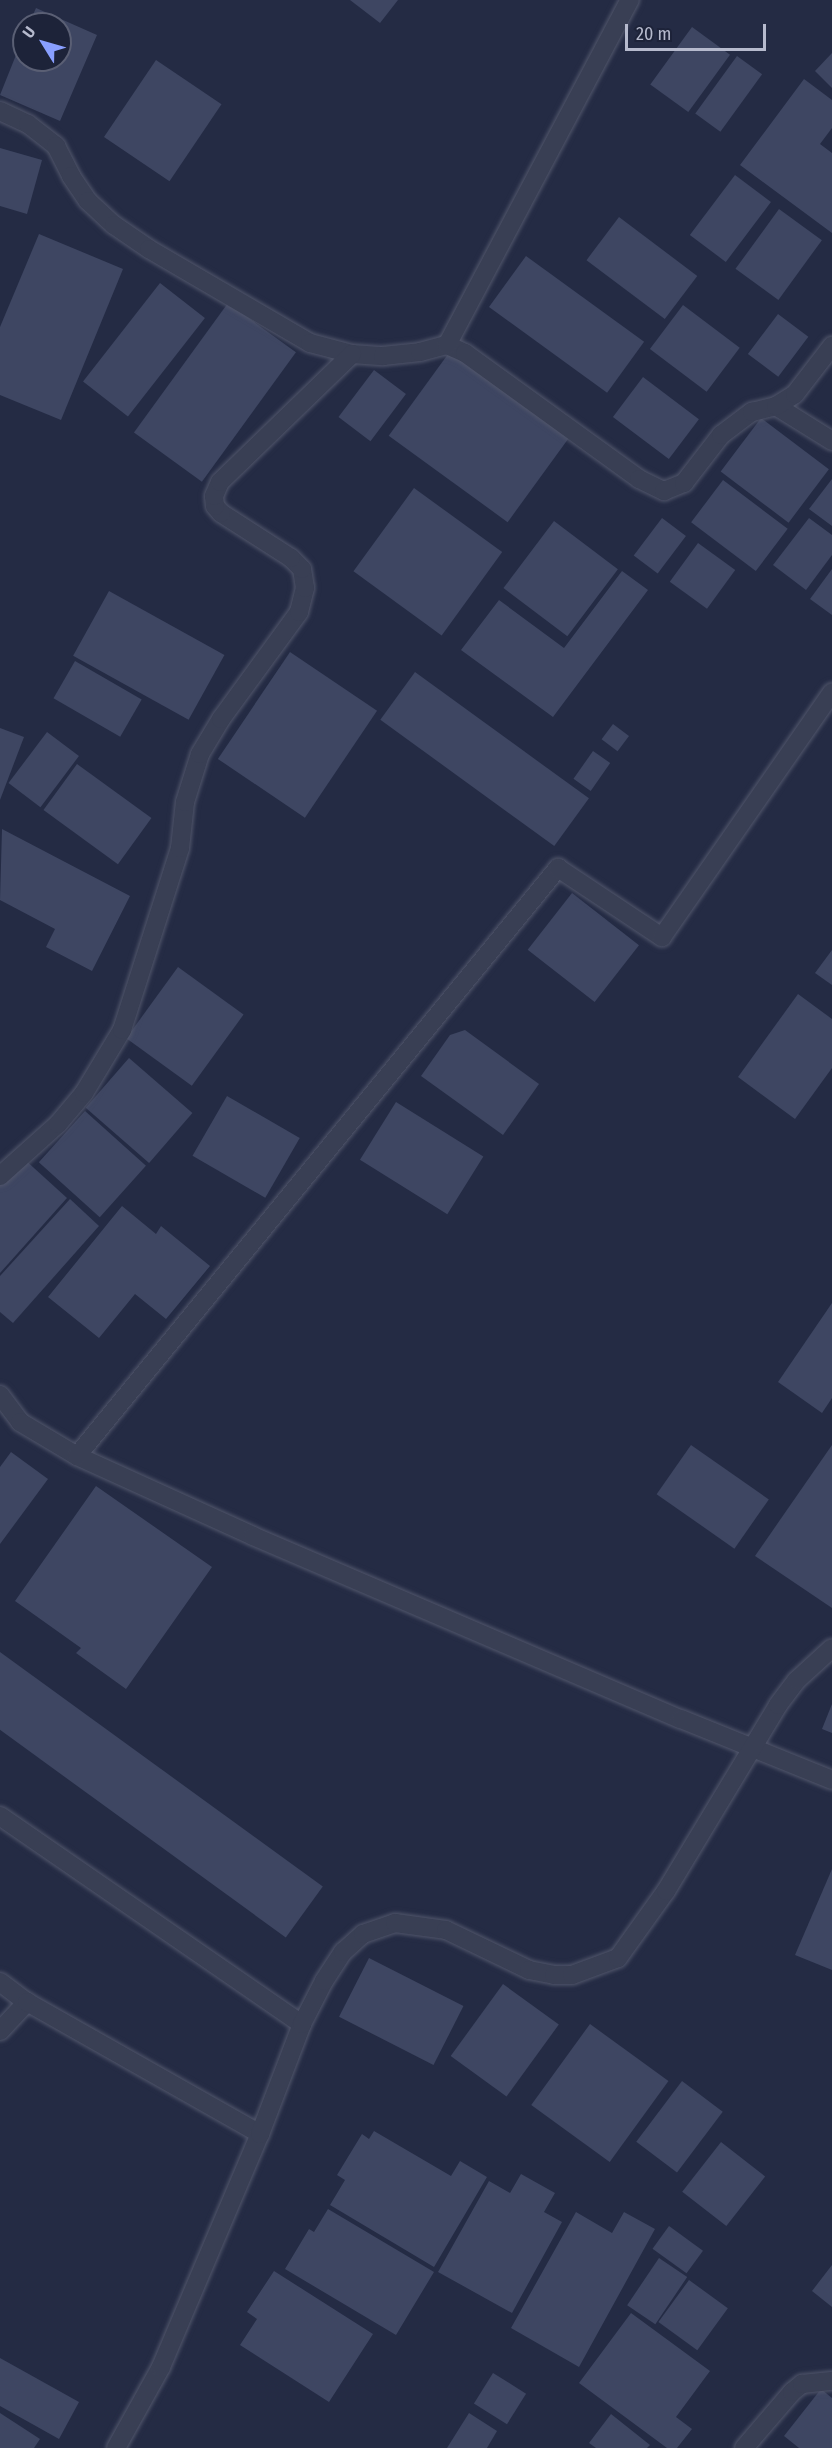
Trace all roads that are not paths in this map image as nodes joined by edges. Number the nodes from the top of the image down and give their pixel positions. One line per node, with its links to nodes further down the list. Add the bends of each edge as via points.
1 (630, 0): 3 (street)
2 (0, 111): 5 (street, via 28,124 56,146 88,201 140,243 310,343)
3 (447, 345): 5 (street, via 383,356); 6 (street, via 465,353 639,479 664,491 684,483 721,435 739,420)
4 (832, 346): 6 (street, via 795,394)
5 (352, 354): 9 (street, via 220,482 214,496 221,513 302,569 305,588 299,612 200,754 185,802 180,848 122,1030 84,1093 58,1124)
6 (776, 406): 7 (street)
7 (832, 441)
8 (832, 692): 11 (street, via 662,937 558,868)
9 (0, 1176)
10 (0, 1395): 11 (street, via 20,1422)
11 (77, 1456): 13 (street, via 253,1536)
12 (832, 1648): 13 (street, via 797,1680)
13 (753, 1747): 14 (street); 18 (street, via 666,1891 618,1958 599,1968 554,1975 530,1970 446,1930 395,1923 363,1934 343,1952)
14 (832, 1780)
15 (0, 1816): 18 (street)
16 (0, 1982): 17 (street)
17 (27, 2002): 19 (street); 20 (street)
18 (302, 2024): 20 (street)
19 (0, 2031)
20 (260, 2134): 22 (street, via 161,2367)
21 (832, 2381): 23 (street, via 802,2384)
22 (116, 2448)
23 (744, 2448)

